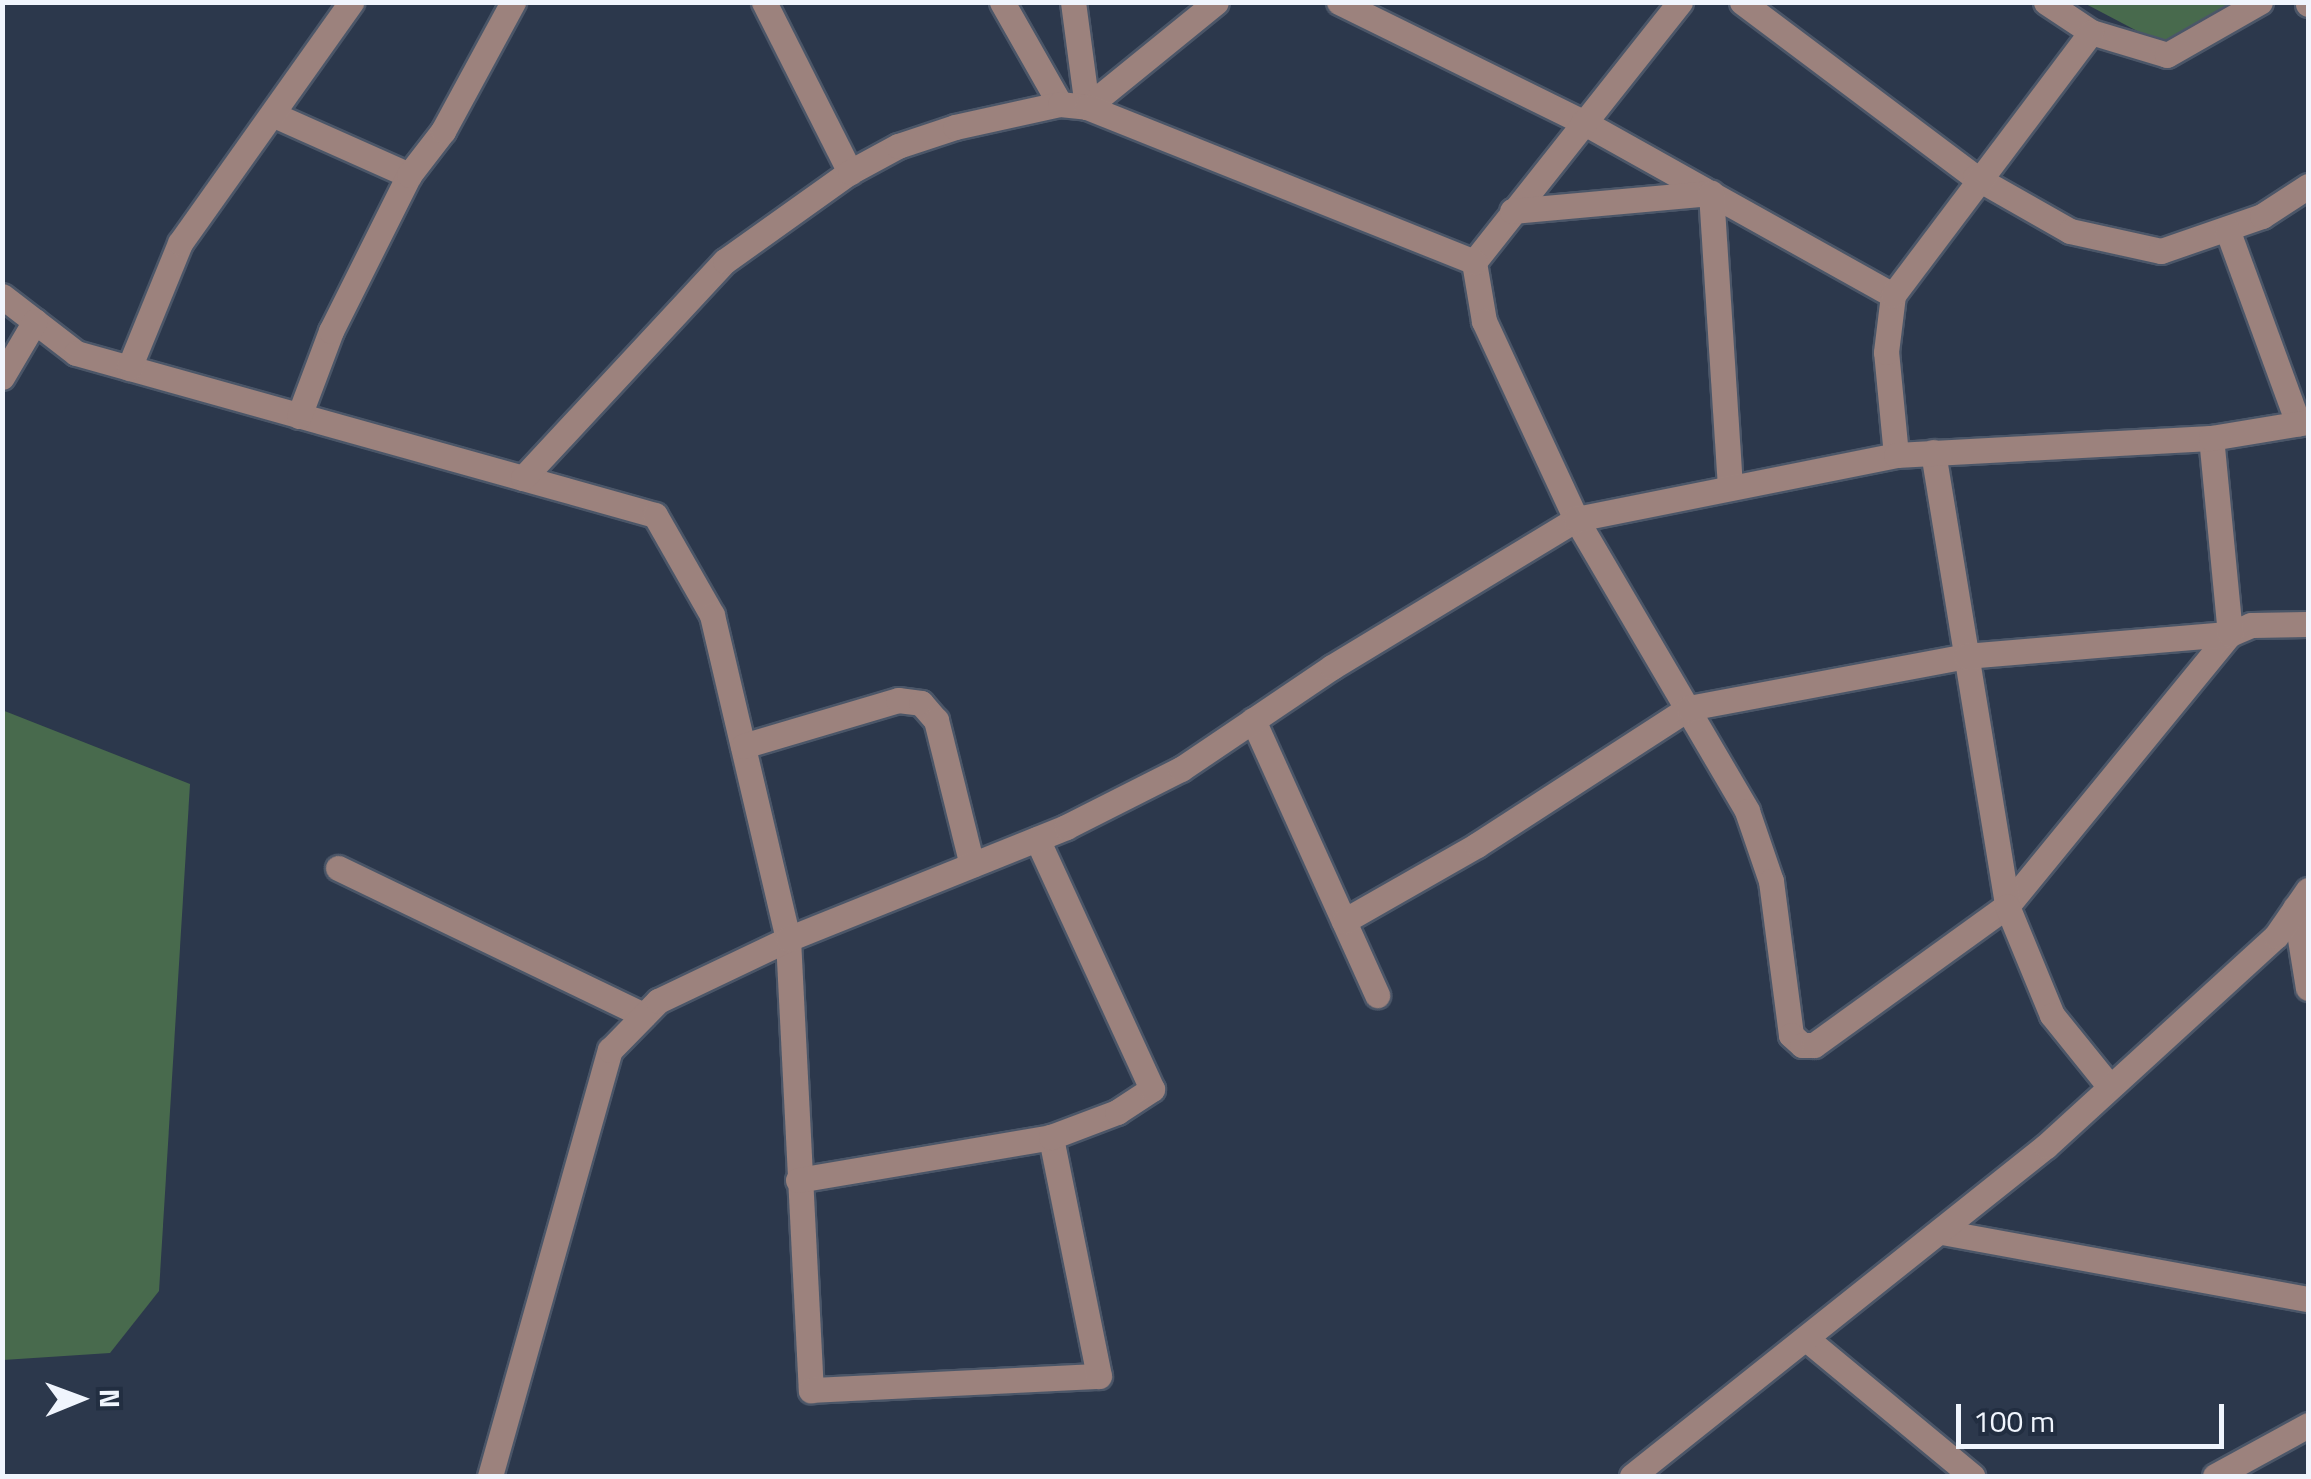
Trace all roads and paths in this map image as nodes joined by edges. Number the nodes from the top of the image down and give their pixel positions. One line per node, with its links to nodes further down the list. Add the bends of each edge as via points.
1 (351, 2): 15 (street)
2 (514, 2): 18 (street, via 444,131)
3 (764, 2): 17 (street)
4 (1002, 2): 13 (street)
5 (1073, 2): 14 (street)
6 (1216, 2): 14 (street)
7 (1339, 2): 16 (street)
8 (1680, 2): 16 (street)
9 (1742, 2): 19 (street)
10 (2046, 2): 12 (street)
11 (2260, 2): 12 (street, via 2167,55)
12 (2091, 32): 19 (street)
13 (1060, 104): 14 (street); 17 (street, via 956,127 898,146)
14 (1086, 107): 24 (street)
15 (274, 115): 18 (street); 28 (street, via 180,243)
16 (1582, 122): 21 (street); 22 (street)
17 (850, 172): 35 (street, via 726,261)
18 (409, 175): 30 (street, via 330,331)
19 (1980, 179): 23 (street, via 2070,230 2124,246 2161,251); 25 (street)
20 (2308, 186): 23 (street)
21 (1710, 193): 22 (street); 25 (street); 36 (street)
22 (1512, 211): 24 (street)
23 (2227, 229): 31 (street)
24 (1474, 262): 37 (street, via 1484,321)
25 (1893, 295): 34 (street, via 1886,352)
26 (2, 296): 27 (street)
27 (35, 321): 28 (street, via 76,353); 29 (street)
28 (129, 368): 30 (street)
29 (2, 377)
30 (300, 416): 35 (street)
31 (2304, 423): 32 (street)
32 (2211, 438): 33 (street); 39 (street)
33 (1933, 452): 34 (street); 40 (street)
34 (1896, 455): 36 (street)
35 (523, 478): 43 (street, via 655,515 712,615)
36 (1730, 487): 37 (street)
37 (1576, 519): 41 (street); 42 (street)
38 (2308, 624): 39 (street, via 2250,625)
39 (2230, 634): 40 (street); 48 (street)
40 (1966, 656): 41 (street); 48 (street)
41 (1689, 708): 48 (street, via 1748,811 1772,881 1780,978 1791,1035 1802,1045 1814,1045); 49 (street, via 1477,845)
42 (1253, 720): 44 (street, via 1181,769); 49 (street)
43 (743, 746): 45 (street, via 898,700 921,704 936,720); 50 (street)
44 (1037, 839): 45 (street); 55 (street, via 1152,1089 1117,1112)
45 (972, 865): 50 (street)
46 (338, 868): 53 (street)
47 (2302, 899): 51 (street); 54 (street, via 2276,936)
48 (2007, 906): 54 (street, via 2052,1016)
49 (1344, 921): 52 (street)
50 (788, 939): 53 (street, via 658,1001); 56 (street)
51 (2308, 988)
52 (1377, 994)
53 (644, 1015): 61 (street, via 610,1050)
54 (2110, 1088): 57 (street)
55 (1051, 1137): 56 (street); 56 (street, via 1089,1302 1098,1376 811,1390)
56 (798, 1180)
57 (1942, 1232): 58 (street); 59 (street)
58 (2308, 1299)
59 (1809, 1341): 62 (street); 63 (street)
60 (2308, 1425): 64 (street)
61 (490, 1476)
62 (1632, 1476)
63 (1972, 1476)
64 (2215, 1476)

